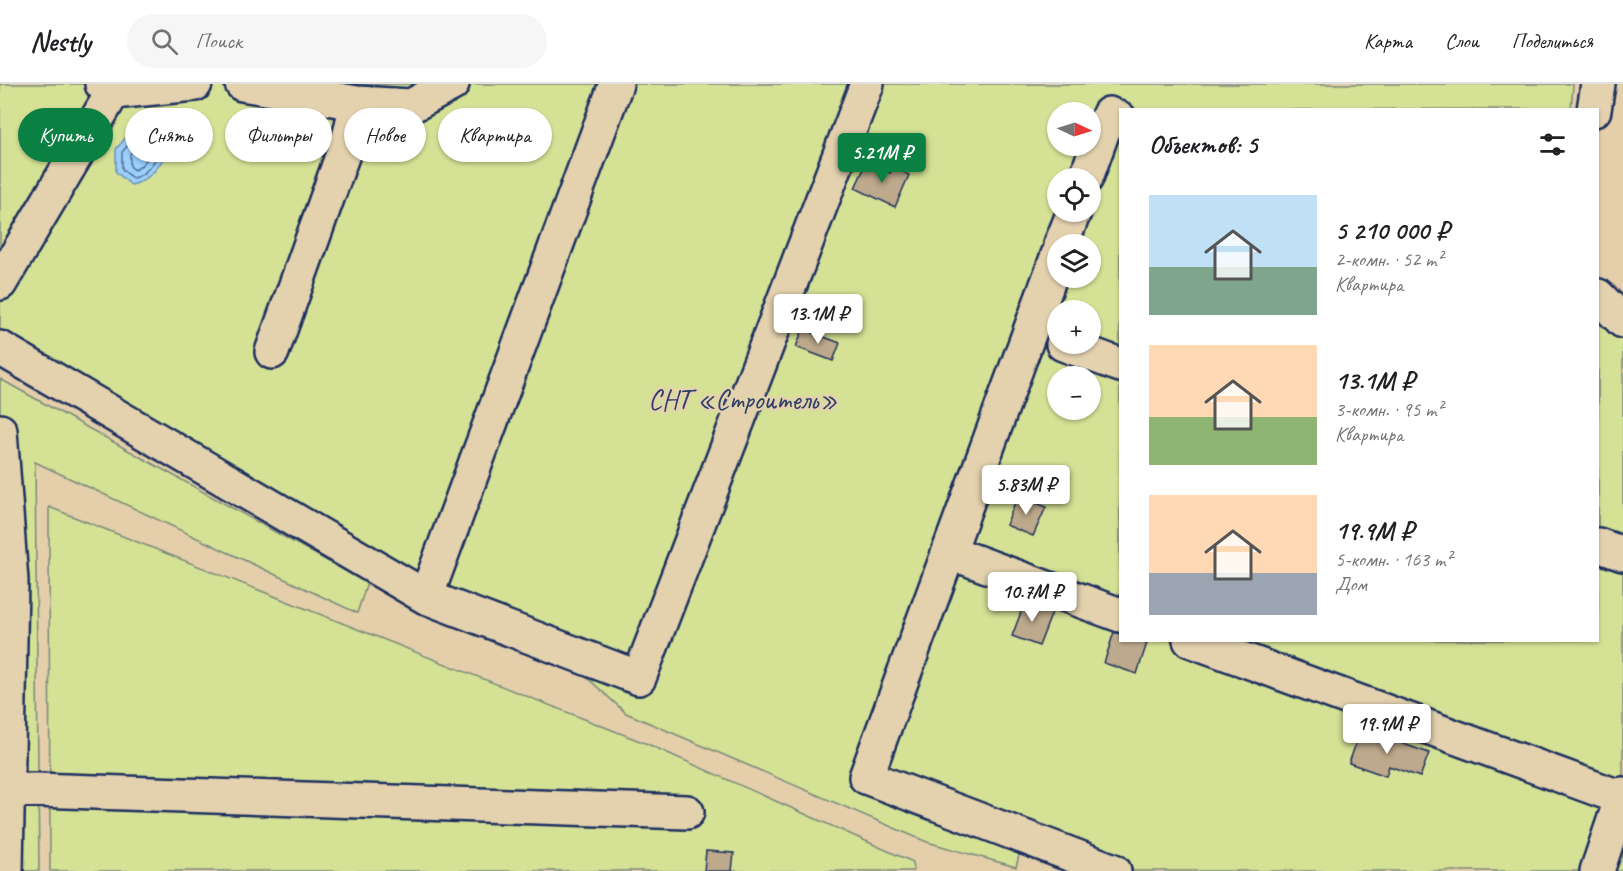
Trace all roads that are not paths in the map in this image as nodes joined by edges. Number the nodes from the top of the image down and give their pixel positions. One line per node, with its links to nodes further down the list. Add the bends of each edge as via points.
1 (195, 84): 7 (street)
2 (242, 84): 8 (street)
3 (452, 84): 8 (street, via 411,106)
4 (616, 84): 25 (street)
5 (867, 84): 25 (street, via 639,678)
6 (1598, 84): 9 (street)
7 (108, 88): 12 (street)
8 (357, 103): 18 (street, via 350,134)
9 (1594, 108)
10 (1119, 119): 11 (street, via 1109,114)
11 (1090, 168)
12 (0, 283)
13 (1052, 288): 16 (street)
14 (1599, 297): 15 (street)
15 (1623, 321)
16 (1044, 336): 23 (street)
17 (0, 348): 25 (street)
18 (272, 352)
19 (1091, 354): 20 (street)
20 (1119, 365)
21 (0, 431): 28 (street, via 11,581)
22 (1599, 545): 24 (street)
23 (949, 552): 26 (street); 32 (street, via 866,777)
24 (1623, 554)
25 (426, 597)
26 (1119, 615)
27 (1196, 642): 29 (street)
28 (7, 789): 30 (street); 31 (street)
29 (1622, 796): 33 (street)
30 (687, 812)
31 (6, 871)
32 (1114, 871)
33 (1597, 871)

